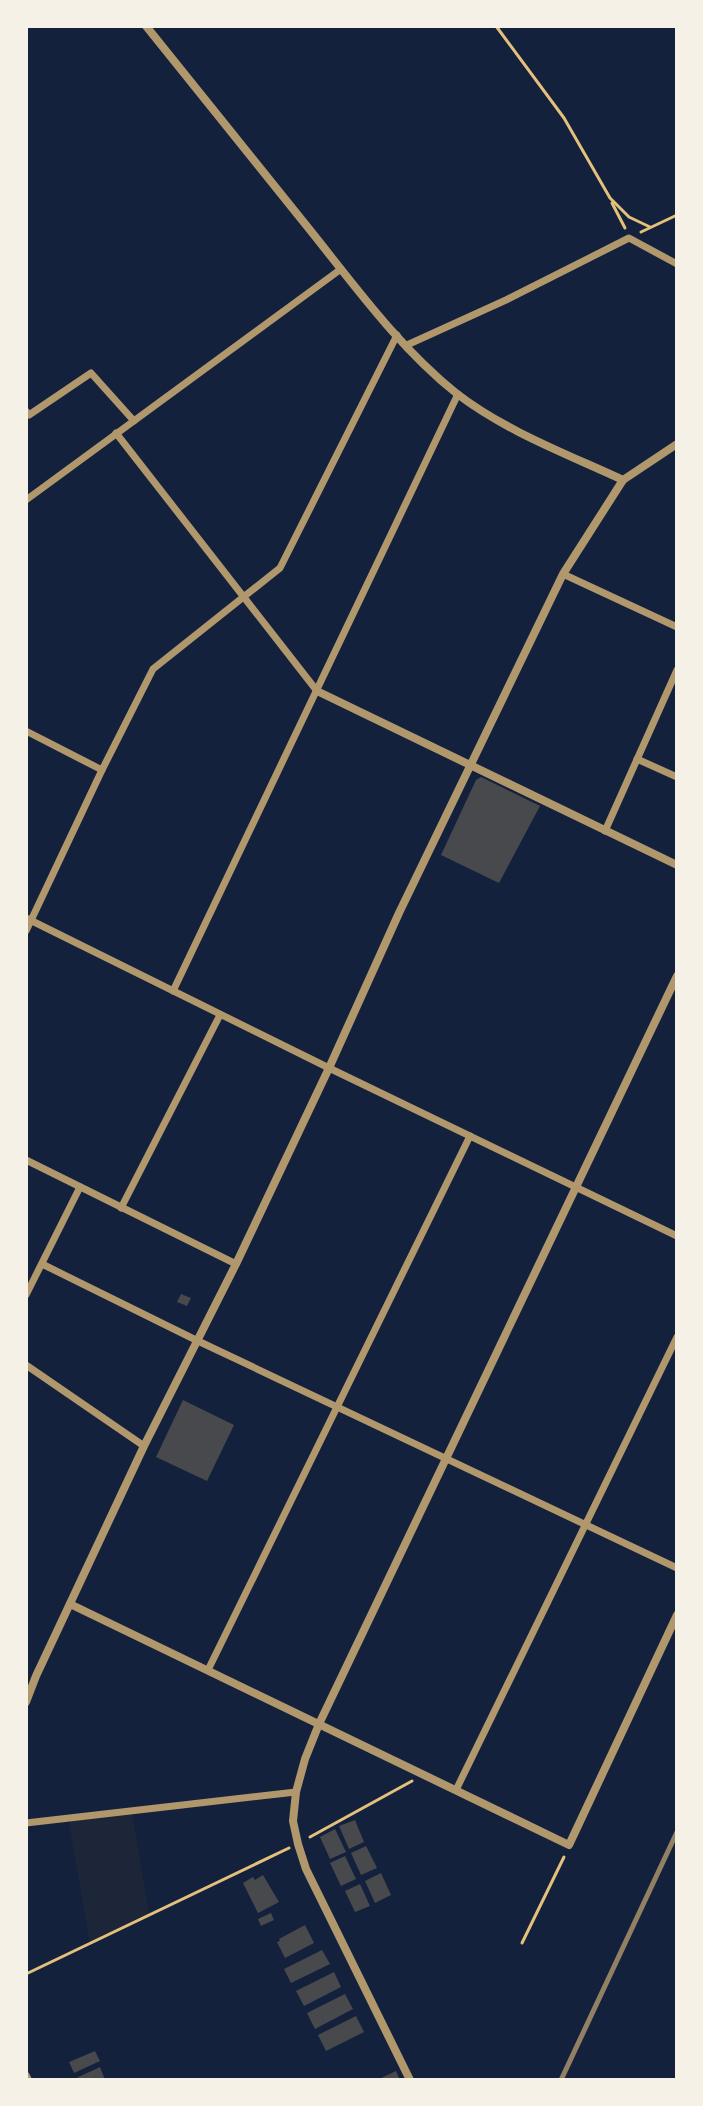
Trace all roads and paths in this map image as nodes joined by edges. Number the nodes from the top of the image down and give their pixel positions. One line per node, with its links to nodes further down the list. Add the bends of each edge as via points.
1 (146, 26): 8 (street)
2 (496, 26): 3 (path, via 564,118)
3 (610, 198): 5 (path, via 629,217); 6 (path)
4 (677, 215): 5 (path)
5 (650, 227): 6 (path)
6 (629, 238): 7 (street); 10 (street)
7 (677, 264)
8 (341, 269): 9 (street); 13 (street)
9 (397, 335): 10 (street); 19 (street, via 280,568)
10 (407, 345): 11 (street)
11 (458, 394): 16 (street, via 512,428); 22 (street)
12 (26, 411): 13 (street, via 29,415 91,373)
13 (134, 421): 14 (street)
14 (116, 433): 17 (street); 19 (street)
15 (677, 444): 16 (street)
16 (623, 480): 18 (street)
17 (26, 500)
18 (563, 574): 20 (street); 25 (street)
19 (243, 598): 22 (street); 26 (street, via 153,669)
20 (677, 627)
21 (677, 670): 24 (street)
22 (317, 691): 25 (street); 33 (street)
23 (26, 731): 26 (street)
24 (637, 759): 27 (street); 28 (street)
25 (471, 766): 28 (street); 35 (street)
26 (102, 770): 30 (street)
27 (677, 777)
28 (605, 831): 29 (street)
29 (677, 865)
30 (28, 920): 31 (street); 33 (street)
31 (26, 931)
32 (677, 976): 39 (street)
33 (173, 991): 34 (street)
34 (220, 1015): 35 (street); 40 (street)
35 (329, 1068): 36 (street); 43 (street)
36 (470, 1136): 39 (street); 48 (street)
37 (26, 1160): 38 (street)
38 (80, 1187): 40 (street); 42 (street)
39 (576, 1187): 41 (street); 50 (street)
40 (121, 1208): 43 (street)
41 (677, 1236)
42 (42, 1264): 44 (street); 46 (street)
43 (236, 1264): 46 (street)
44 (26, 1295)
45 (677, 1337): 51 (street)
46 (198, 1341): 48 (street); 49 (street)
47 (26, 1365): 49 (street)
48 (337, 1407): 50 (street); 55 (street)
49 (144, 1446): 53 (street)
50 (446, 1459): 51 (street); 57 (street)
51 (586, 1525): 52 (street); 59 (street)
52 (677, 1568)
53 (70, 1604): 55 (street); 56 (street)
54 (677, 1615): 63 (street)
55 (208, 1670): 57 (street)
56 (26, 1702)
57 (319, 1724): 58 (street); 60 (street)
58 (422, 1775): 59 (street); 62 (path)
59 (456, 1790): 63 (street)
60 (296, 1792): 61 (street); 62 (street, via 293,1821)
61 (26, 1823)
62 (298, 1844): 65 (path); 66 (street)
63 (569, 1845): 64 (path)
64 (522, 1943)
65 (26, 1974)
66 (410, 2080)

